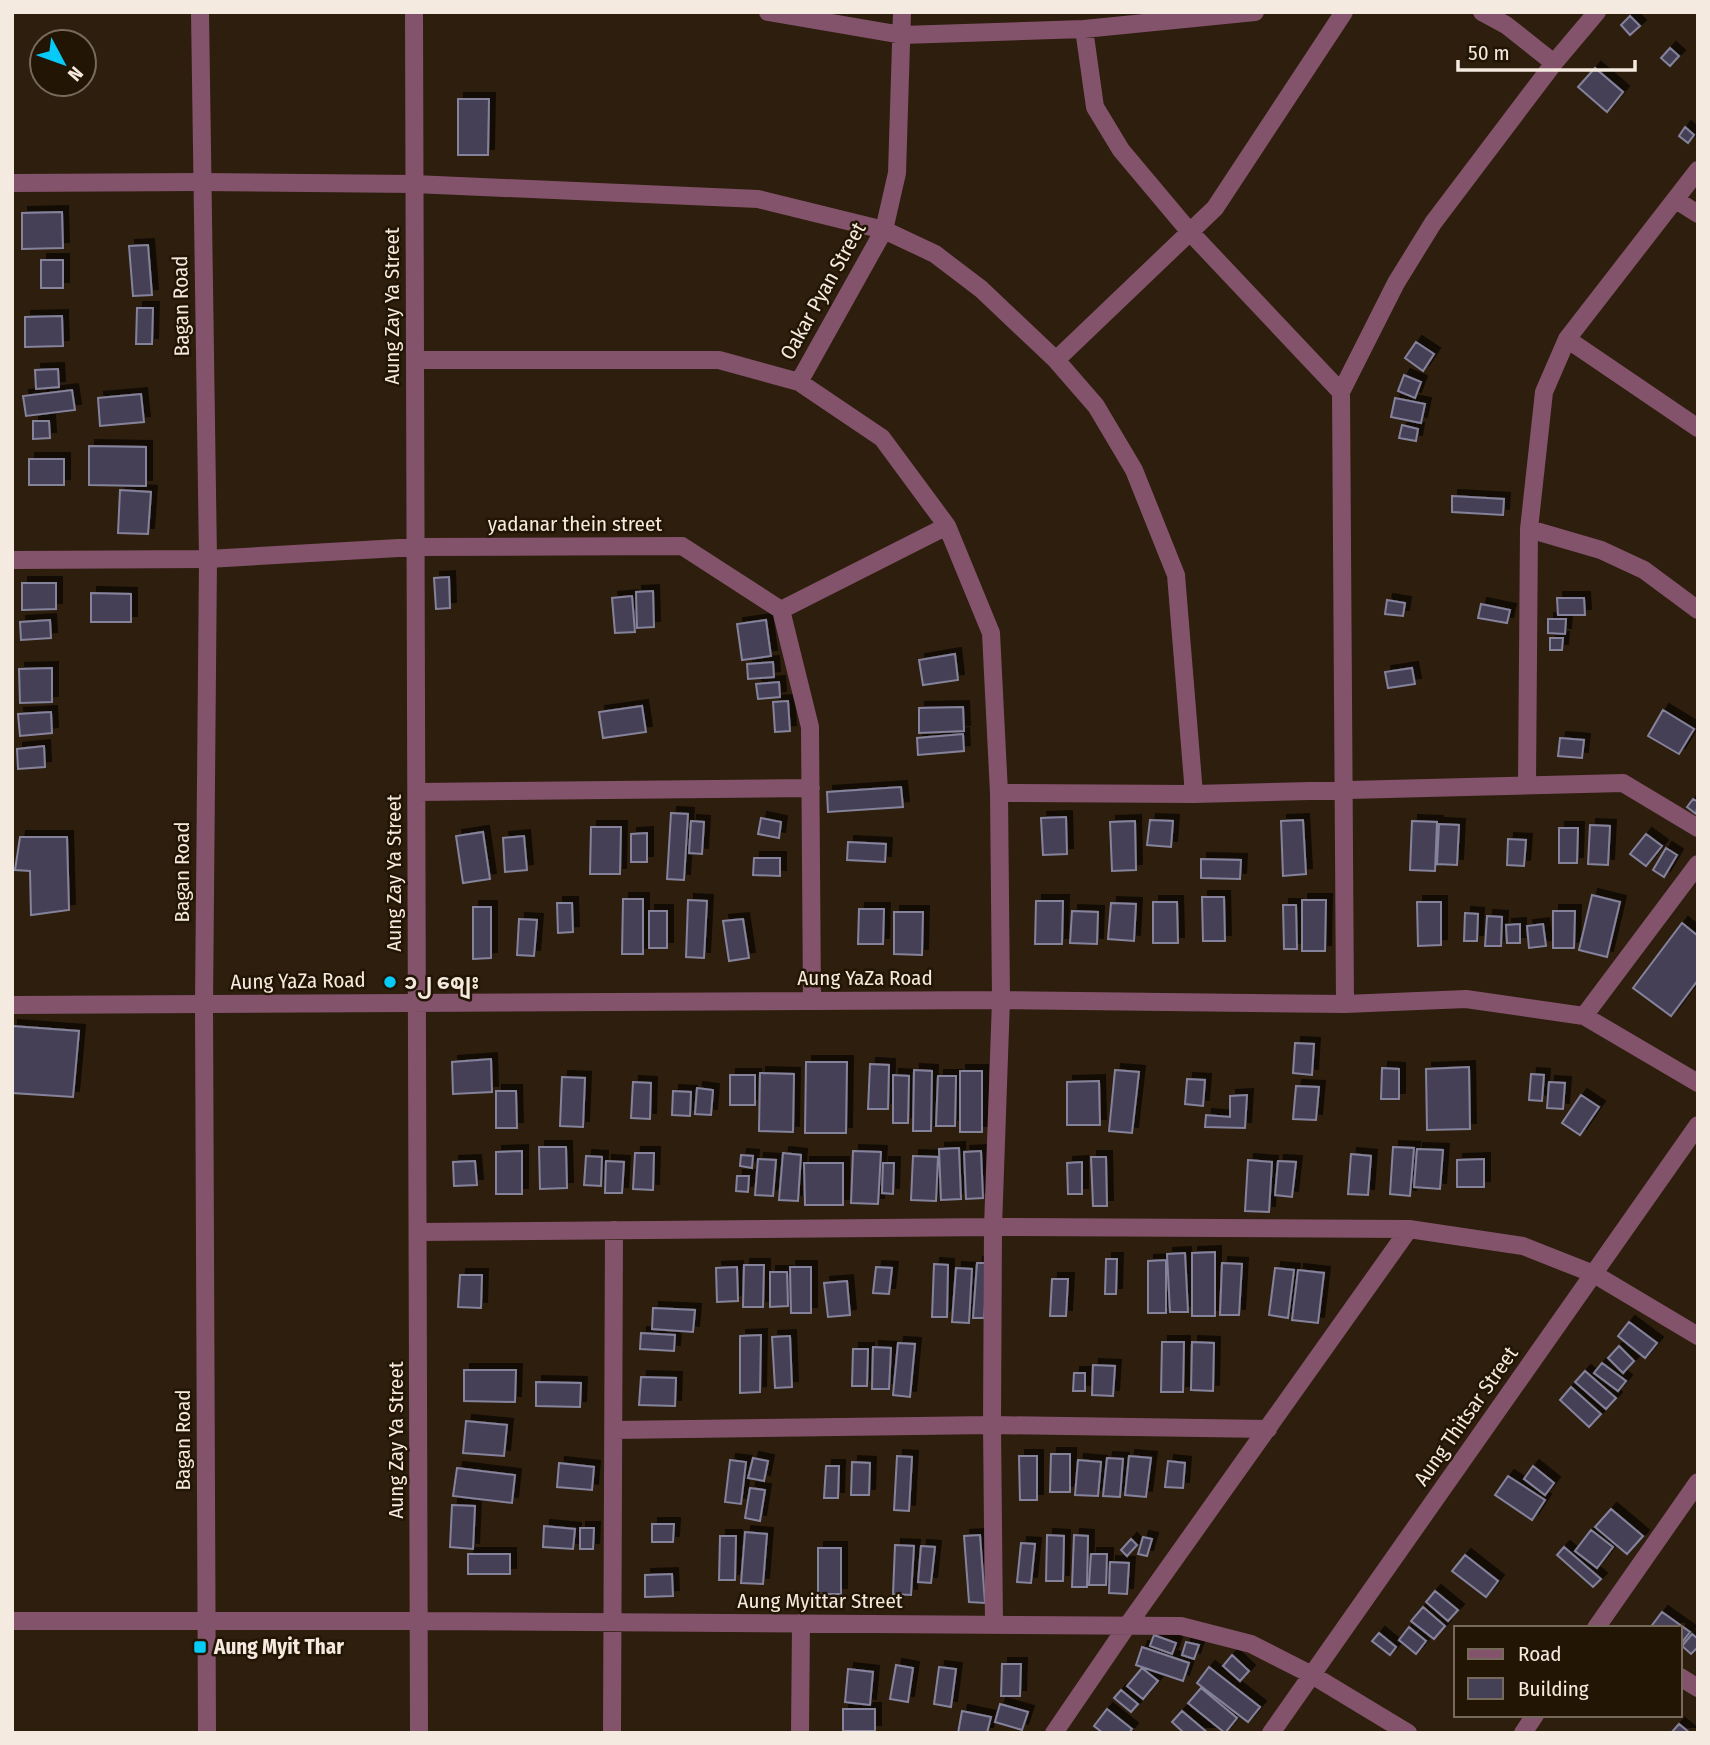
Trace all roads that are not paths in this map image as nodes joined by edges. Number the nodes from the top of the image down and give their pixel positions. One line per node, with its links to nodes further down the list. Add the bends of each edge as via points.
1 (200, 12): 13 (street, Bagan Road)
2 (414, 12): 15 (street, Aung Zay Ya Street)
3 (768, 12): 10 (street)
4 (902, 12): 10 (street, Oakar Pyan Street)
5 (1255, 12): 9 (street)
6 (1344, 12): 19 (street, via 1215,208)
7 (1482, 12): 11 (street)
8 (1597, 12): 11 (street)
9 (1084, 29): 10 (street); 19 (street, via 1095,107 1121,150)
10 (902, 35): 18 (street, Oakar Pyan Street, via 897,173)
11 (1554, 63): 24 (street, via 1433,223 1396,283)
12 (1698, 170): 16 (street)
13 (201, 182): 14 (street); 15 (street); 29 (street, Bagan Road)
14 (12, 183)
15 (414, 184): 18 (street, via 758,199); 22 (street, Aung Zay Ya Street)
16 (1676, 200): 17 (street); 20 (street)
17 (1698, 214)
18 (884, 230): 21 (street, via 954,268); 23 (street, Oakar Pyan Street)
19 (1189, 231): 21 (street); 24 (street)
20 (1567, 339): 25 (street); 27 (street, via 1544,392)
21 (1056, 359): 38 (street, via 1096,406 1133,470 1176,575)
22 (415, 360): 23 (street, via 719,360); 28 (street, Aung Zay Ya Street)
23 (799, 382): 26 (street, via 882,439)
24 (1341, 392): 35 (street)
25 (1698, 428)
26 (947, 526): 31 (street); 37 (street, via 992,633)
27 (1529, 529): 32 (street, via 1601,550 1644,570); 33 (street)
28 (416, 547): 29 (street, yadanar thein street); 31 (street, yadanar thein street, via 682,546); 36 (street, Aung Zay Ya Street)
29 (208, 559): 30 (street, yadanar thein street); 46 (street, Bagan Road)
30 (12, 560)
31 (781, 610): 34 (street, via 810,727)
32 (1698, 610)
33 (1527, 785): 35 (street); 39 (street, via 1623,783)
34 (811, 788): 36 (street); 42 (street)
35 (1344, 789): 38 (street); 45 (street)
36 (416, 792): 43 (street, Aung Zay Ya Street)
37 (999, 793): 38 (street); 41 (street)
38 (1194, 794)
39 (1698, 828)
40 (1698, 864): 47 (street)
41 (1001, 1000): 42 (street, Aung YaZa Road); 45 (street, Aung YaZa Road); 50 (street)
42 (812, 1001): 43 (street, Aung YaZa Road)
43 (417, 1003): 46 (street, Aung YaZa Road); 53 (street, Aung Zay Ya Street)
44 (12, 1004): 46 (street, Aung YaZa Road)
45 (1345, 1004): 47 (street, Aung YaZa Road, via 1466,999)
46 (204, 1005): 61 (street, Bagan Road)
47 (1584, 1016): 48 (street, Aung YaZa Road)
48 (1698, 1083)
49 (1698, 1125): 54 (street, Aung Thitsar Street)
50 (993, 1227): 51 (street); 52 (street); 56 (street)
51 (1409, 1229): 54 (street, via 1522,1246); 57 (street)
52 (614, 1230): 53 (street); 58 (street)
53 (418, 1232): 62 (street, Aung Zay Ya Street)
54 (1594, 1274): 55 (street); 68 (street, Aung Thitsar Street)
55 (1698, 1336)
56 (992, 1426): 57 (street); 58 (street); 65 (street)
57 (1268, 1429): 66 (street)
58 (614, 1430): 63 (street)
59 (1698, 1482): 67 (street)
60 (12, 1621): 61 (street)
61 (207, 1621): 62 (street, Aung Myittar Street); 72 (street, Bagan Road)
62 (419, 1621): 63 (street, Aung Myittar Street); 73 (street, Aung Zay Ya Street)
63 (613, 1622): 64 (street, Aung Myittar Street); 74 (street)
64 (801, 1623): 65 (street, Aung Myittar Street); 75 (street)
65 (994, 1625): 66 (street, Aung Myittar Street)
66 (1128, 1626): 68 (street, Aung Myittar Street, via 1181,1626 1251,1644); 76 (street)
67 (1598, 1626)
68 (1312, 1675): 77 (street, Aung Thitsar Street); 78 (street, Aung Myittar Street)
69 (1682, 1678): 70 (street)
70 (1698, 1688)
71 (1534, 1717): 79 (street)
72 (207, 1733)
73 (419, 1733)
74 (612, 1733)
75 (800, 1733)
76 (1054, 1733)
77 (1271, 1733)
78 (1408, 1733)
79 (1523, 1733)

